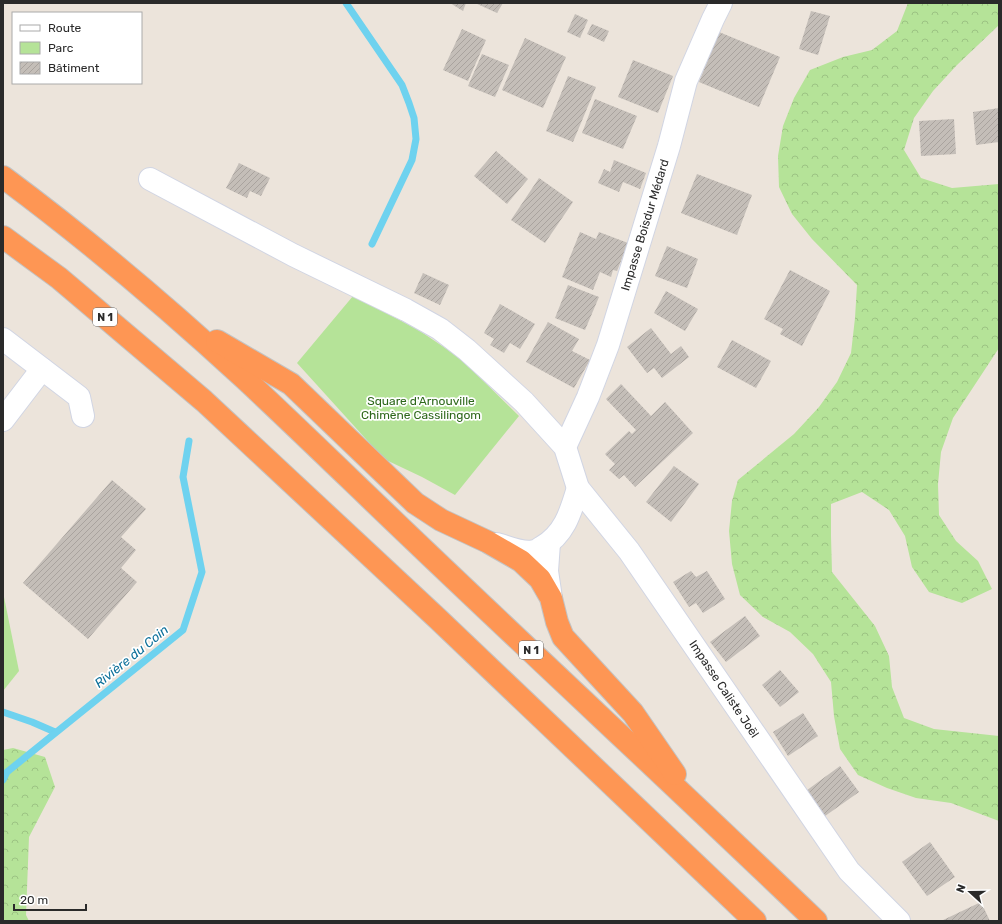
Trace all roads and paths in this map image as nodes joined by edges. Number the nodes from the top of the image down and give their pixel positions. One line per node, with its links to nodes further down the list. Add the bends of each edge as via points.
1 (721, 3): 10 (street, Impasse Boisdur Médard, via 686,81 669,146 608,345)
2 (3, 177): 5 (highway, N 1, via 92,246)
3 (150, 179): 10 (street, via 440,329 473,355 524,402)
4 (3, 237): 16 (highway, N 1, via 59,278 204,401 438,619)
5 (180, 321): 12 (highway, via 291,384 415,503 441,520); 15 (highway, N 1, via 246,380)
6 (3, 339): 7 (street)
7 (42, 369): 8 (street, via 79,397); 9 (street)
8 (83, 416)
9 (3, 420)
10 (565, 447): 11 (street, Impasse Caliste Joël)
11 (578, 488): 13 (street, via 567,522); 18 (street, Impasse Caliste Joël, via 630,551 849,871)
12 (488, 542): 13 (street, via 534,552); 14 (highway, via 521,561 540,579)
13 (550, 543): 14 (street, via 547,571)
14 (551, 598): 15 (highway, via 563,637 633,713)
15 (697, 807): 17 (highway, N 1)
16 (755, 921)
17 (816, 921)
18 (899, 921)

